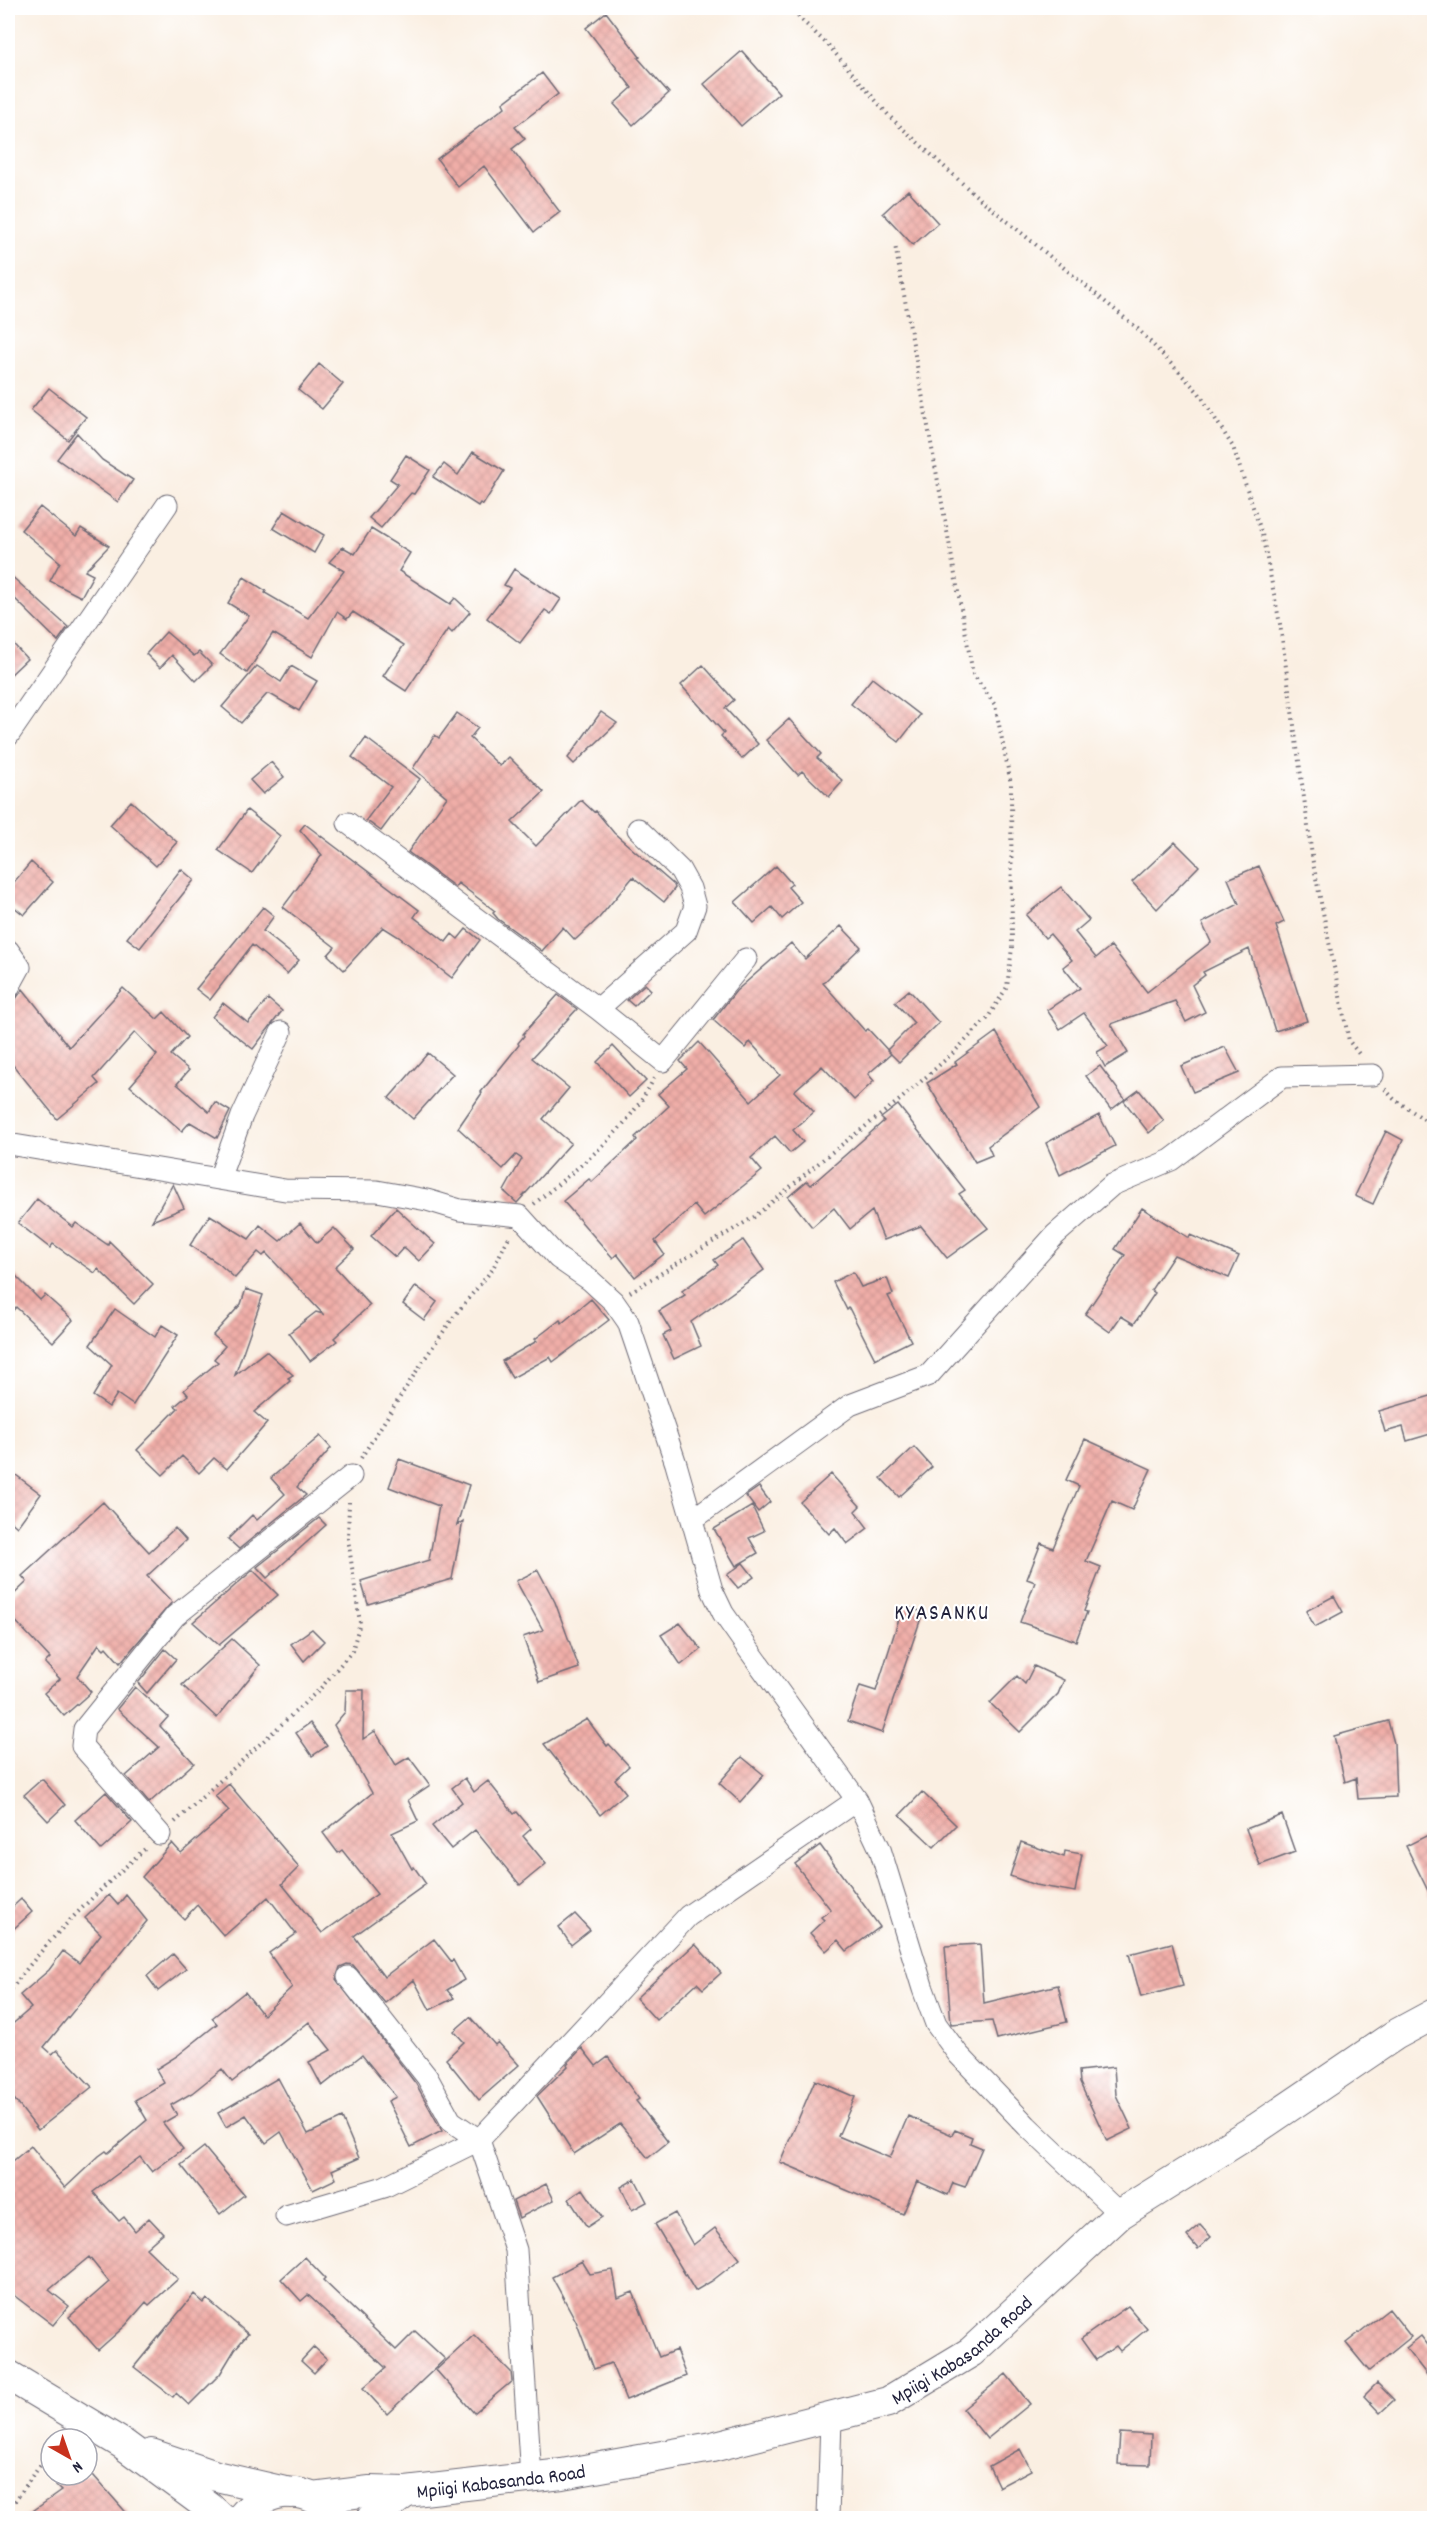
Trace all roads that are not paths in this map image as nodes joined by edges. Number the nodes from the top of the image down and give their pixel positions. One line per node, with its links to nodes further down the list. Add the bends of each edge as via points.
1 (167, 505): 2 (street)
2 (8, 736)
3 (348, 823): 8 (street)
4 (638, 829): 8 (street, via 680,870 695,906 686,931)
5 (8, 950): 7 (street, via 20,967)
6 (746, 959): 8 (street, via 663,1060)
7 (8, 989)
8 (598, 1009)
9 (280, 1032): 12 (street)
10 (1373, 1075): 14 (street, via 1282,1077 1171,1160 1112,1185 1055,1235 929,1376 850,1405)
11 (8, 1144): 12 (street)
12 (219, 1179): 14 (street, via 285,1190 377,1191 460,1210 520,1216 558,1258 614,1302 628,1322)
13 (351, 1476): 16 (street, via 175,1616 84,1729 82,1746)
14 (692, 1520): 15 (street, via 712,1590 723,1613)
15 (857, 1800): 19 (street, via 688,1916); 20 (street, via 880,1849 936,2024 958,2054 1027,2126)
16 (160, 1834)
17 (348, 1977): 19 (street, via 427,2077 451,2121)
18 (1434, 2014): 20 (main road, Mpiigi Kabasanda Road, via 1395,2035)
19 (479, 2139): 21 (street, via 384,2187); 25 (street, via 516,2250)
20 (1120, 2214): 23 (main road, Mpiigi Kabasanda Road, via 971,2352 888,2402)
21 (286, 2216)
22 (8, 2375): 24 (main road, Mpiigi Kabasanda Road)
23 (831, 2418): 25 (main road, Mpiigi Kabasanda Road, via 712,2447); 32 (street)
24 (123, 2444): 27 (main road, Mpiigi Kabasanda Road, via 216,2476); 28 (main road, Mpiigi Kabasanda Road)
25 (531, 2477): 26 (main road, Mpiigi Kabasanda Road)
26 (406, 2492): 27 (main road, Mpiigi Kabasanda Road); 31 (main road, Mpiigi Kabasanda Road)
27 (302, 2495): 29 (main road, via 275,2494 262,2499); 30 (main road, via 328,2509)
28 (221, 2518)
29 (241, 2518)
30 (335, 2518)
31 (372, 2518)
32 (828, 2518)

